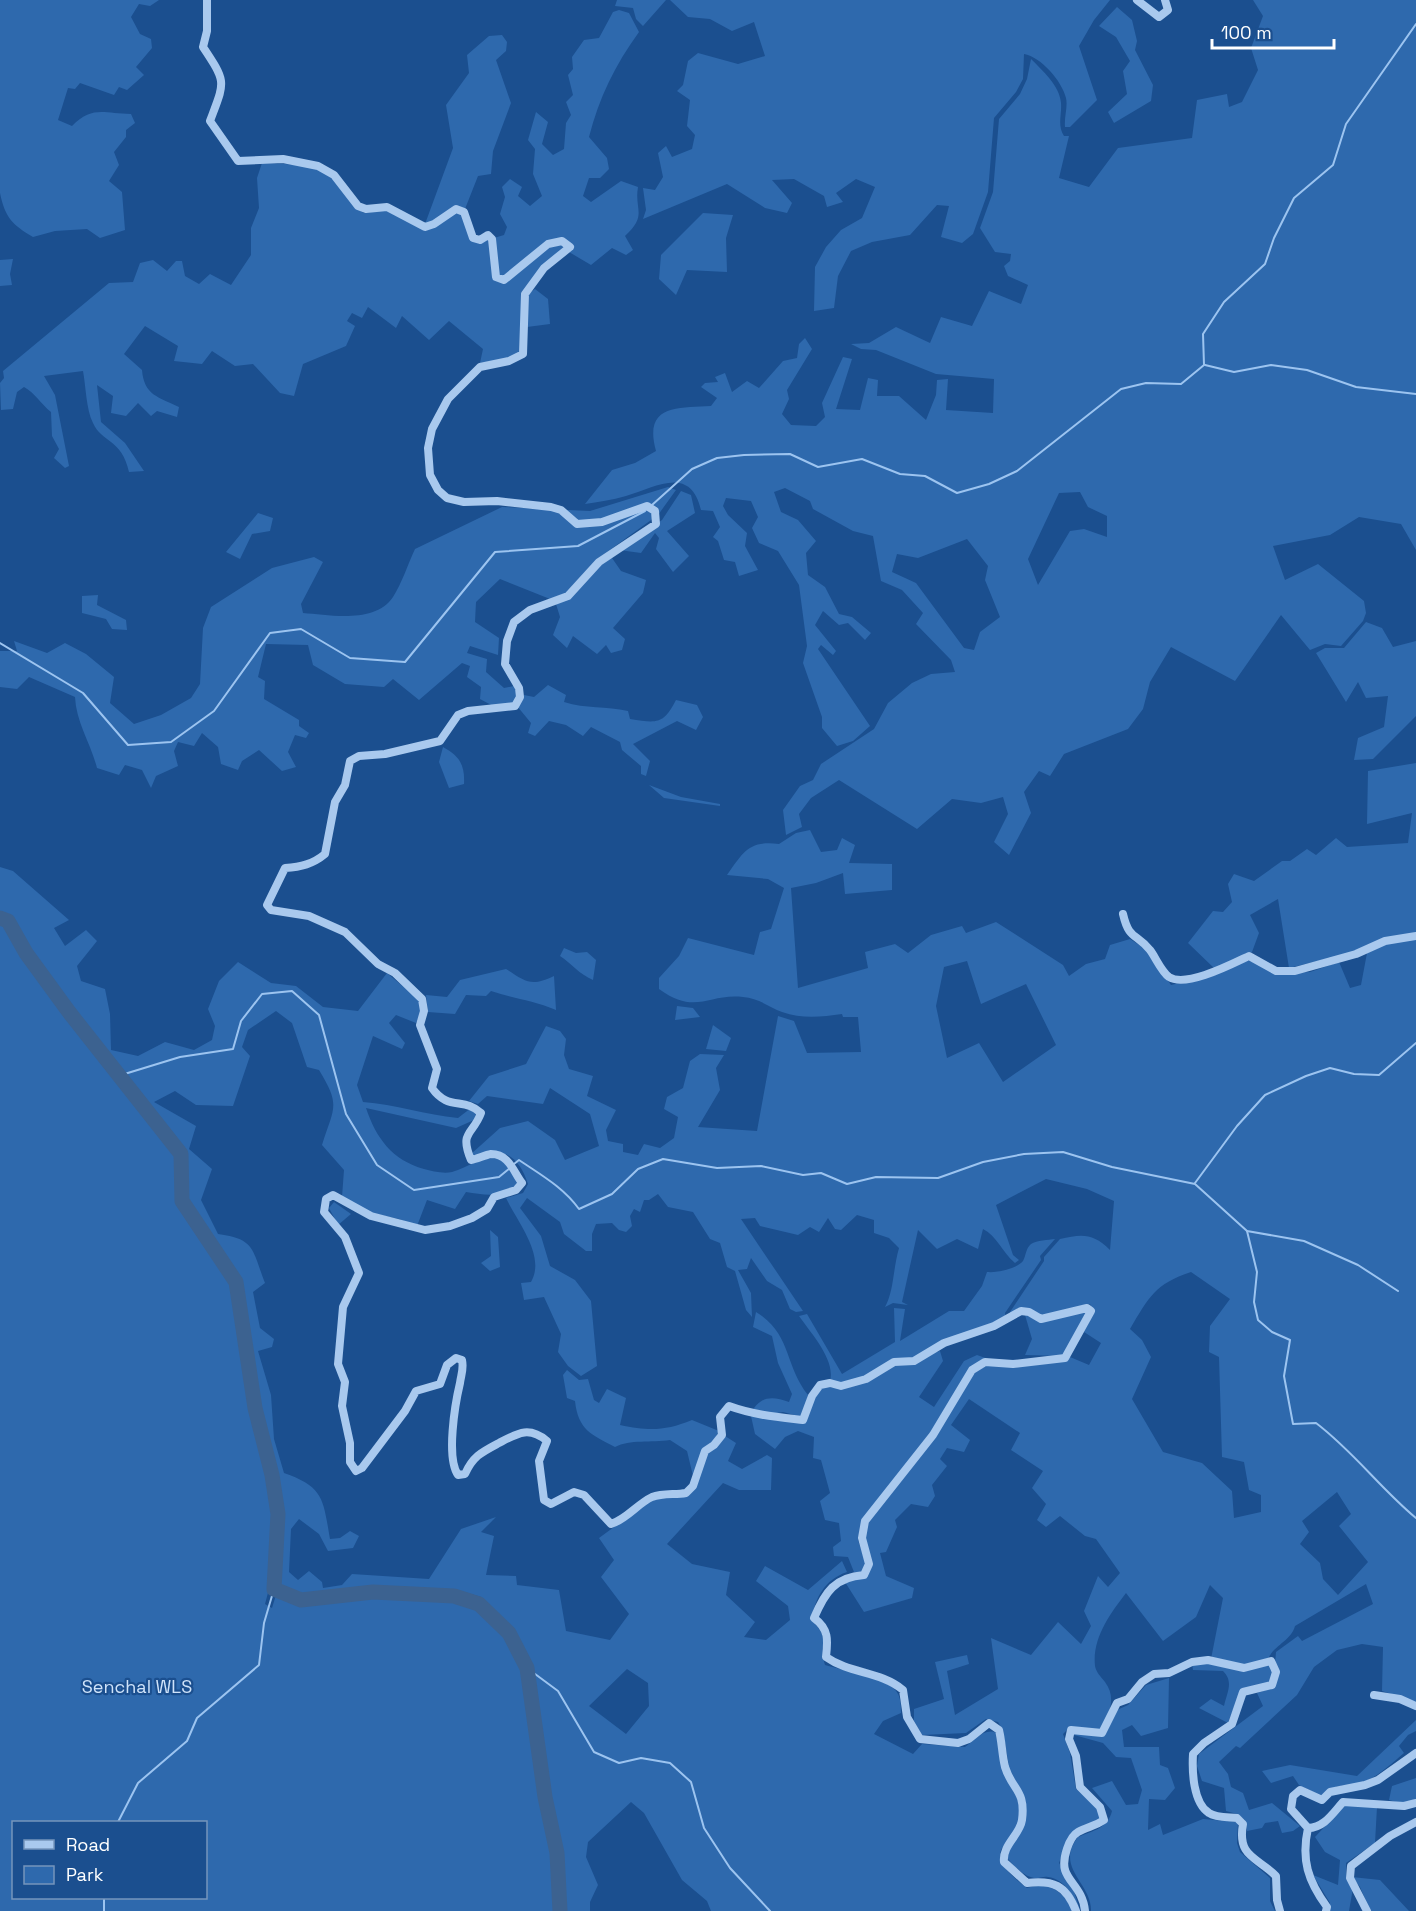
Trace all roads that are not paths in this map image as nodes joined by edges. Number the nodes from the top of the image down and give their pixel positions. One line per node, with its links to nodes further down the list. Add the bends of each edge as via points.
1 (207, 0): 12 (street, via 203,47 223,82 210,121 238,161 283,159 318,166 334,174 358,206 387,207 424,226 434,225 456,209 464,212 473,238 480,240 488,235 492,239 496,277 504,280 548,244 562,241 570,247 544,267 525,294 524,354 480,367 448,399 432,429 428,448 430,475 438,490 447,498 464,502 551,507 577,524 602,522 647,506 657,518 656,524 599,562 568,596 530,610 514,622 505,664 519,688 520,697 514,706 468,711 458,715 440,741 359,756 351,761 345,785 335,802 325,854 300,867 285,868 267,905 271,910 309,916 345,932 422,999 420,1025 437,1069 432,1088 440,1099 474,1106 481,1113 466,1134 471,1160 490,1154 504,1157 522,1183 516,1190 494,1197 487,1209 472,1218 425,1230 371,1216 333,1195 326,1198 324,1212 345,1237 358,1273 343,1307 338,1364 345,1382 342,1406 350,1462 356,1471 362,1468 416,1391 440,1384 447,1365 456,1358 462,1360 464,1368 455,1408 452,1466 458,1475 465,1474 472,1458 484,1449 522,1431 537,1432 547,1441 539,1461 544,1500 550,1503 574,1492 584,1495 611,1524 623,1520 650,1498 686,1493 693,1486 705,1451 722,1435 720,1417 729,1406 761,1416 803,1420 820,1385 841,1386 866,1379 894,1362 914,1361 944,1343 993,1326 1021,1311 1041,1319 1087,1308 1090,1311 1083,1329 1065,1358 1013,1364 985,1362 972,1370 933,1435 865,1521 862,1538 869,1564 864,1575 834,1583 814,1618 824,1625 828,1640 826,1657 835,1664 891,1680 903,1690 907,1717 920,1739 958,1743 989,1723 999,1730 1006,1768 1023,1805 1022,1823 1003,1854 1004,1862 1027,1883 1048,1881 1062,1890 1071,1897)
2 (1137, 0): 3 (street, via 1159,17 1168,10)
3 (1165, 0)
4 (1123, 914): 5 (street, via 1127,931 1149,949 1167,976 1175,980 1203,976 1249,956 1275,971 1295,971 1356,954 1385,941)
5 (1416, 936)
6 (1374, 1695): 7 (street)
7 (1416, 1706)
8 (1416, 1753): 11 (street, via 1378,1780 1330,1792 1322,1800 1300,1790 1293,1796 1291,1809)
9 (1416, 1803): 11 (street, via 1404,1806 1343,1802 1326,1821)
10 (1416, 1822): 16 (street, via 1351,1866 1350,1878)
11 (1308, 1828): 15 (street, via 1305,1867)
12 (1076, 1911)
13 (1085, 1911): 14 (street, via 1075,1884 1065,1871 1065,1860 1077,1832 1104,1820 1100,1807 1080,1788 1076,1756 1069,1739 1071,1730 1102,1733 1117,1703 1128,1699 1142,1682 1154,1674 1208,1660 1244,1668 1271,1661 1276,1672 1272,1685 1243,1692 1232,1724 1193,1754 1192,1766 1202,1807 1211,1815 1238,1818 1243,1824 1245,1851 1276,1876)
14 (1280, 1911)
15 (1326, 1911)
16 (1367, 1911)

